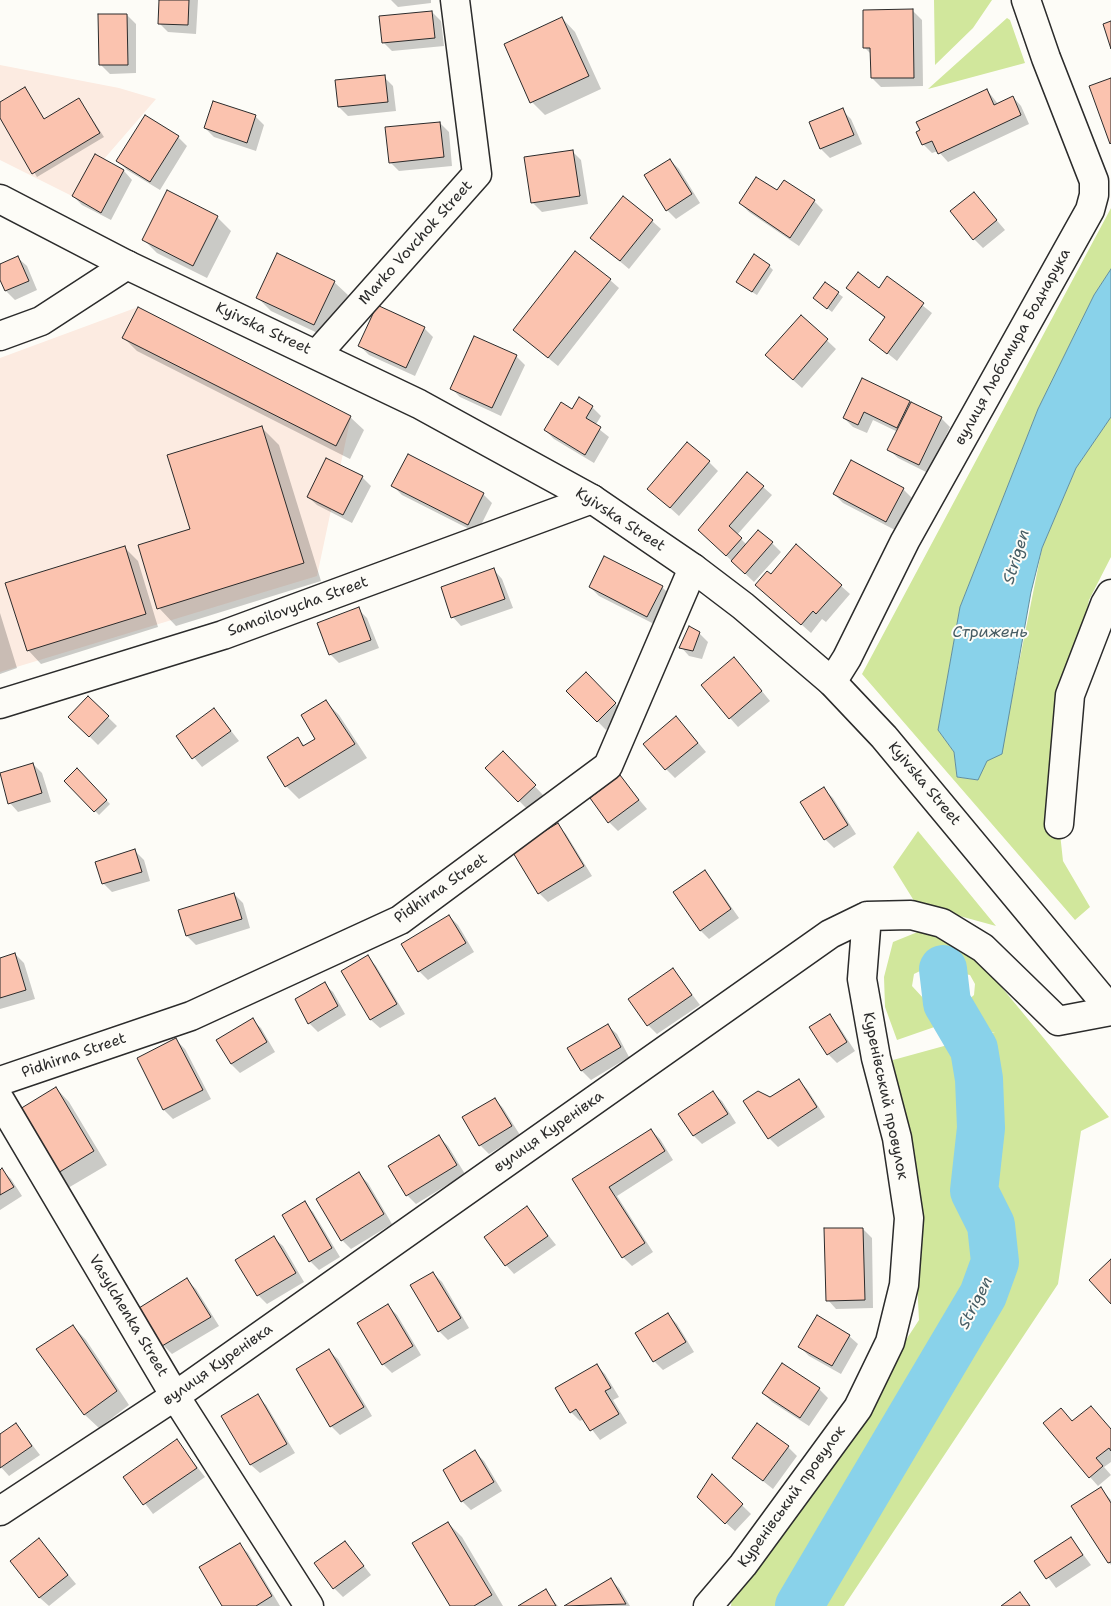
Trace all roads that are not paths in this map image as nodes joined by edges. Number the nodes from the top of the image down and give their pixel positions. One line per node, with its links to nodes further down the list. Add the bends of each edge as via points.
1 (455, 0): 6 (street, Marko Vovchok Street, via 477,174)
2 (1026, 0): 10 (street, вулиця Любомира Боднарука, via 1094,181 1090,210 905,541)
3 (0, 199): 4 (street, Kyivska Street)
4 (127, 265): 5 (street, via 41,321); 6 (street, Kyivska Street)
5 (0, 336)
6 (317, 354): 7 (street, Kyivska Street, via 419,404)
7 (592, 499): 8 (street, Kyivska Street); 11 (street, Samoilovycha Street, via 223,635)
8 (693, 568): 10 (street, Kyivska Street); 15 (street, Pidhirna Street, via 608,766 400,920 191,1016)
9 (1111, 594): 12 (street, via 1070,695)
10 (832, 682): 14 (street, Kyivska Street, via 884,737)
11 (0, 704)
12 (1059, 824)
13 (867, 916): 14 (street, вулиця Куренівка, via 911,916 942,923 983,948 1058,1022); 17 (street, вулиця Куренівка, via 830,934); 20 (street, Куренівський провулок, via 862,980 876,1058 897,1138 910,1218 904,1285 890,1342 858,1408 743,1565)
14 (1111, 1010)
15 (0, 1082)
16 (0, 1100): 17 (street, Vasylchenka Street)
17 (175, 1396): 18 (street, вулиця Куренівка); 19 (street, Vasylchenka Street)
18 (0, 1511)
19 (309, 1606)
20 (708, 1606)

